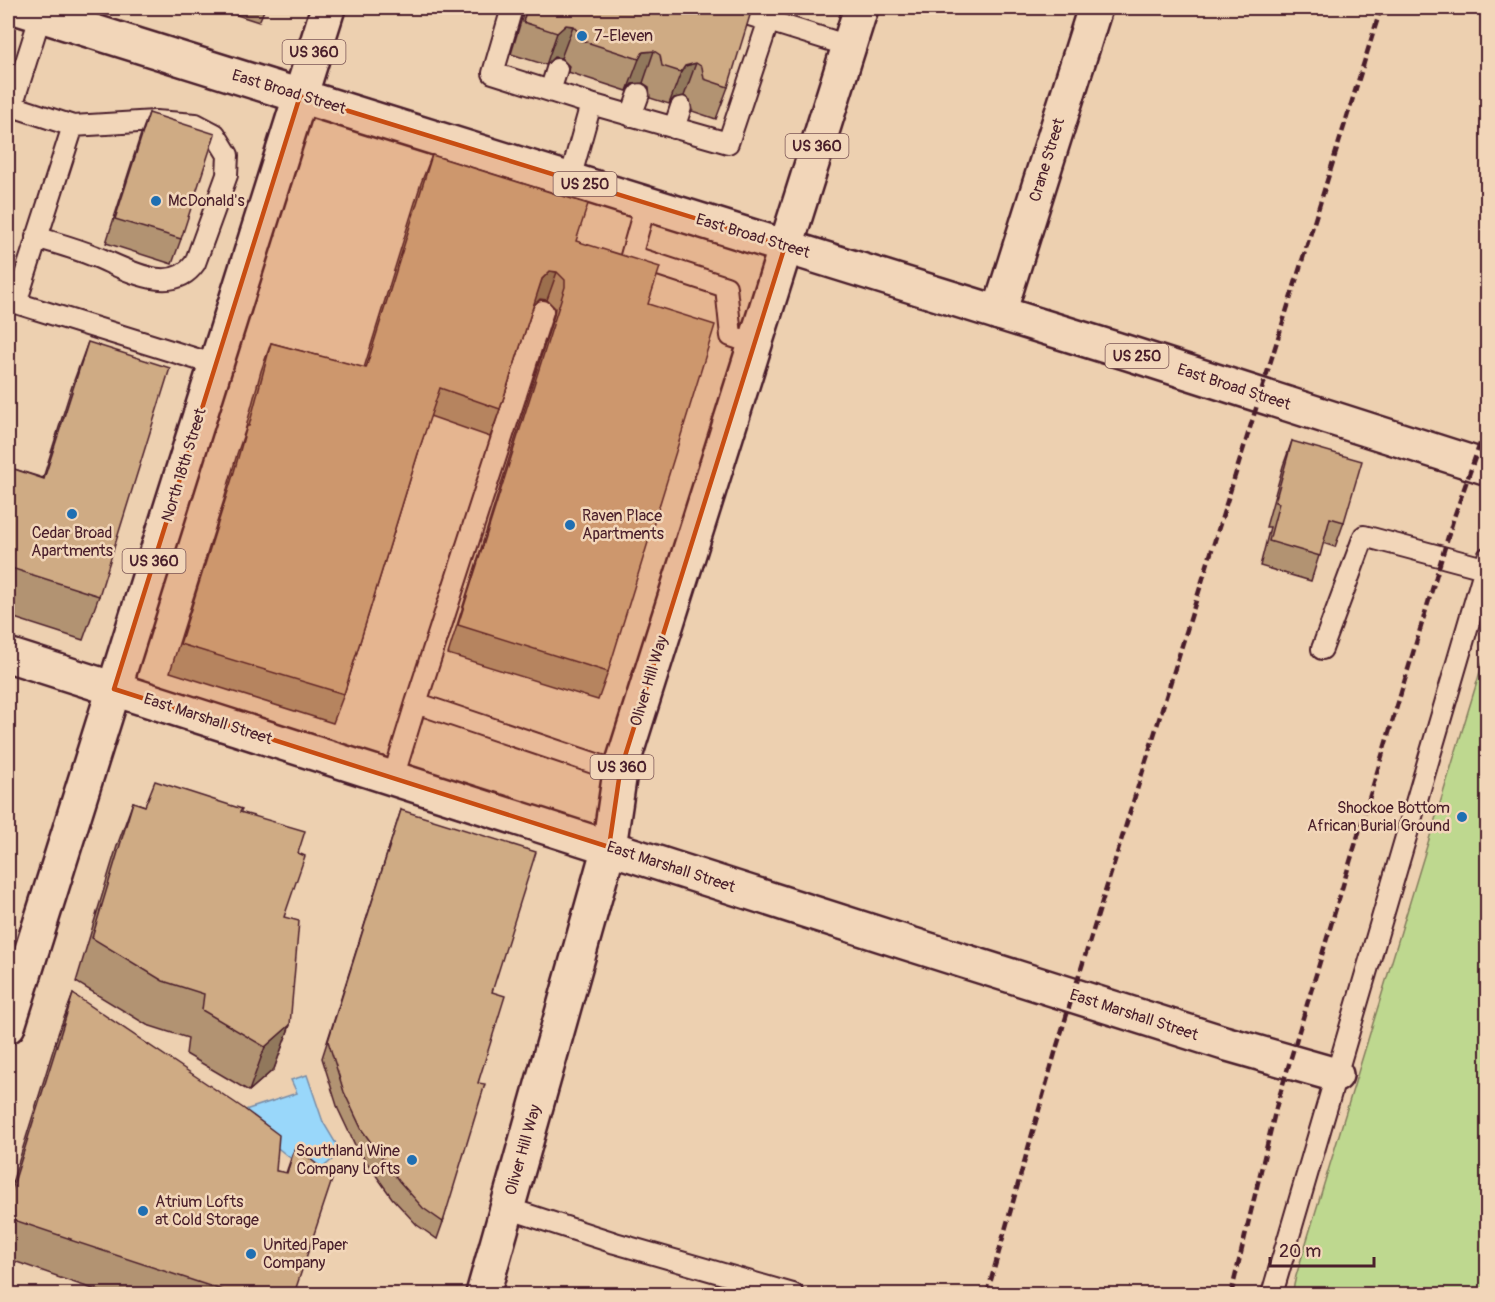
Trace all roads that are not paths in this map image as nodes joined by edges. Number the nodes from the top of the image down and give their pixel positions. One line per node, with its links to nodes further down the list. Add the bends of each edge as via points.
1 (328, 8): 12 (main road, North 18th Street / US 360)
2 (512, 8): 10 (lane, via 493,73)
3 (861, 8): 8 (main road, US 360)
4 (1095, 8): 23 (main road, Crane Street)
5 (34, 10): 12 (main road, East Broad Street / US 250); 16 (lane, via 12,106)
6 (717, 10): 7 (lane)
7 (769, 20): 8 (lane); 17 (lane, via 728,143)
8 (849, 45): 21 (main road, US 360)
9 (557, 69): 10 (lane)
10 (550, 91): 13 (lane)
11 (639, 94): 15 (lane)
12 (300, 96): 18 (main road, East Broad Street / US 250); 25 (main road, North 18th Street / US 360)
13 (591, 104): 15 (lane); 18 (lane)
14 (681, 107): 17 (lane)
15 (632, 116): 17 (lane)
16 (73, 126): 20 (lane); 20 (lane, via 155,121 196,124 216,134 228,155 226,175 195,263 190,272 173,279 137,275)
17 (674, 128)
18 (570, 179): 19 (main road, East Broad Street / US 250)
19 (646, 203): 21 (main road, East Broad Street / US 250); 24 (lane, via 631,256 726,287 730,336)
20 (36, 237): 25 (lane, via 16,303)
21 (785, 246): 23 (main road, East Broad Street / US 250); 24 (main road, Oliver Hill Way / US 360)
22 (543, 311): 31 (lane)
23 (999, 312): 26 (main road, East Broad Street / US 250)
24 (755, 344): 32 (main road, Oliver Hill Way / US 360)
25 (216, 365): 30 (main road, North 18th Street / US 360)
26 (1488, 468)
27 (1486, 563): 28 (lane, via 1364,536); 36 (lane)
28 (1322, 649)
29 (8, 655): 30 (main road, East Marshall Street)
30 (114, 689): 33 (main road, East Marshall Street); 35 (main road, North 18th Street / US 360)
31 (416, 703): 32 (lane); 33 (lane)
32 (620, 772): 34 (main road, Oliver Hill Way / US 360)
33 (393, 778): 34 (main road, East Marshall Street)
34 (609, 847): 36 (main road, East Marshall Street); 37 (main road, Oliver Hill Way / US 360)
35 (8, 1026)
36 (1336, 1076): 40 (lane)
37 (507, 1208): 38 (main road, Oliver Hill Way / US 360); 39 (lane)
38 (483, 1294)
39 (793, 1294)
40 (1272, 1294)

